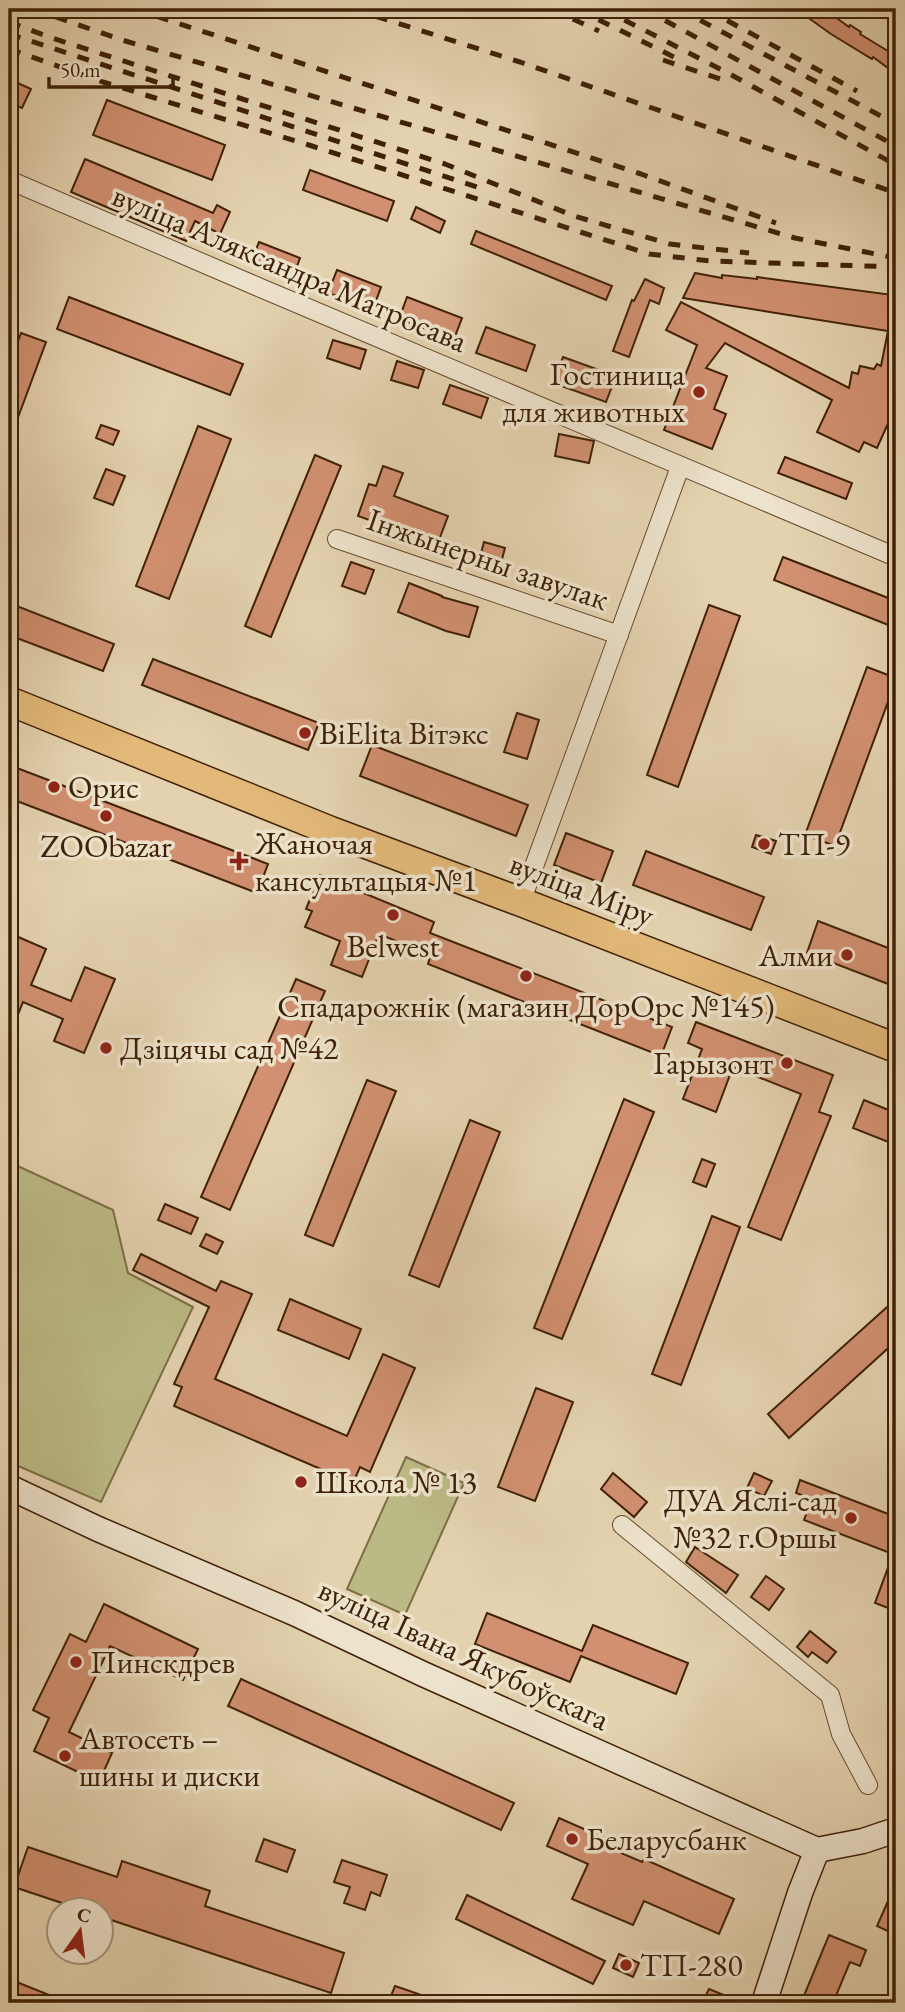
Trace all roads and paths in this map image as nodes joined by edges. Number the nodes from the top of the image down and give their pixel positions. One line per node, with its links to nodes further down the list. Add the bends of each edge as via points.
1 (9, 180): 2 (street, вуліца Аляксандра Матросава)
2 (680, 467): 4 (street, вуліца Аляксандра Матросава); 5 (street)
3 (337, 539): 5 (street, Інжынерны завулак)
4 (896, 557)
5 (619, 635): 7 (street)
6 (9, 701): 7 (main road, вуліца Міру, via 331,831)
7 (522, 902): 8 (main road, вуліца Міру)
8 (896, 1048)
9 (9, 1487): 13 (street, вуліца Івана Якубоўскага)
10 (622, 1525): 11 (street, via 830,1695 841,1734)
11 (868, 1785)
12 (896, 1830): 13 (street)
13 (817, 1850): 14 (street)
14 (764, 2003)

